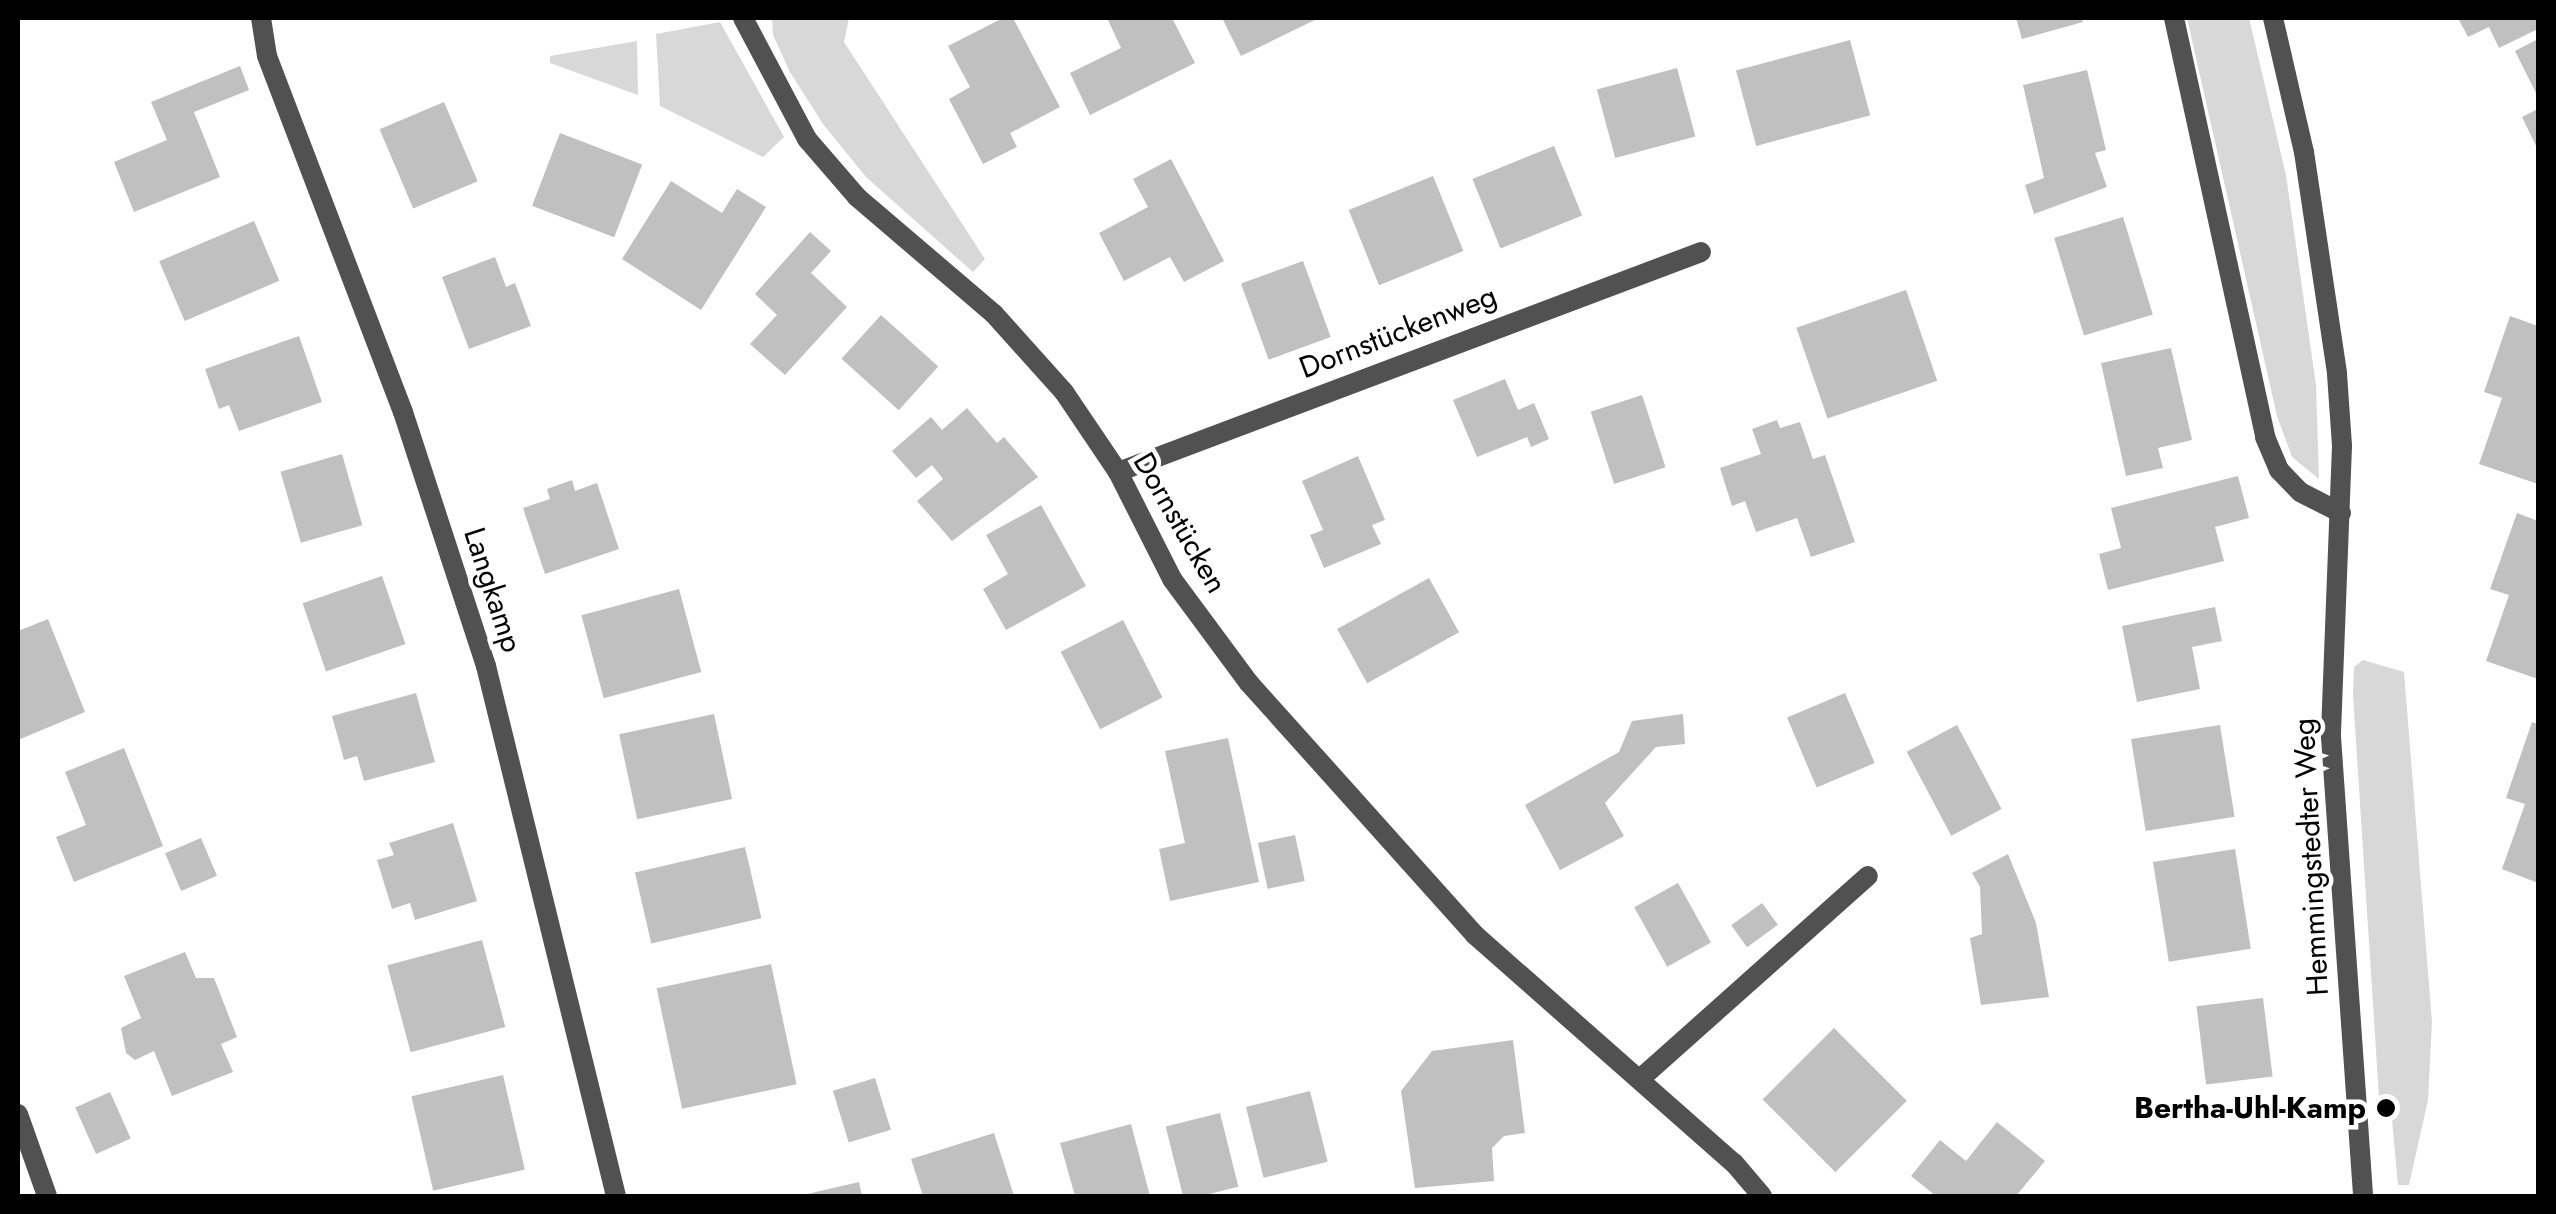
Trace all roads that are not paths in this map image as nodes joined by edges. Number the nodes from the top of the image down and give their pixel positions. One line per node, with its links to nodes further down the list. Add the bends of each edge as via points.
1 (261, 18): 12 (street, Langkamp, via 268,56 402,412 486,666)
2 (743, 18): 6 (street, Dornstücken, via 808,139 858,198 994,314 1064,392)
3 (2174, 18): 7 (street, via 2265,436 2279,470 2300,492)
4 (2273, 18): 7 (street, Hemmingstedter Weg, via 2324,268 2338,392)
5 (1701, 252): 6 (street, Dornstückenweg)
6 (1118, 472): 9 (street, Dornstücken, via 1172,580 1249,683 1475,935)
7 (2340, 513): 14 (street, Hemmingstedter Weg, via 2331,737)
8 (1868, 876): 9 (street)
9 (1640, 1078): 13 (street, Dornstücken)
10 (18, 1114): 11 (street)
11 (47, 1196)
12 (616, 1196)
13 (1762, 1196)
14 (2363, 1196)

